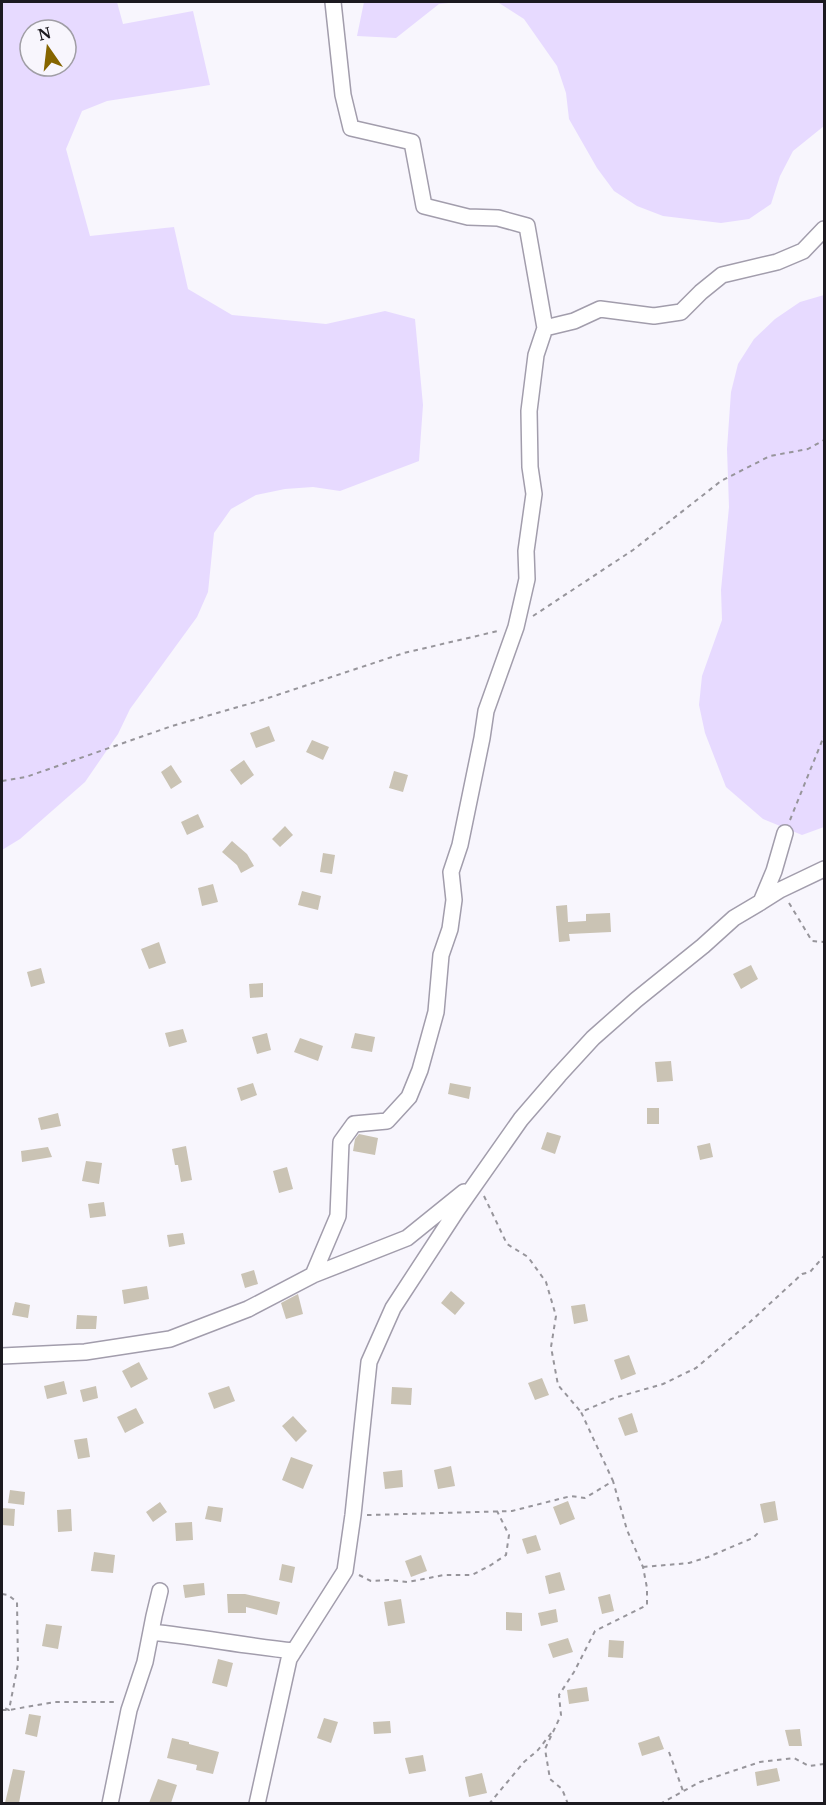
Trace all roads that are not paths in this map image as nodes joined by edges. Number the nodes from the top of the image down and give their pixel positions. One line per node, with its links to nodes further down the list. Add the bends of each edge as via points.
1 (333, 2): 3 (street, via 343,95 351,128 412,142 424,206 468,218 498,218 527,226)
2 (825, 230): 3 (street, via 803,251 777,262 723,274 681,312 654,316 600,309)
3 (545, 328): 8 (street, via 536,355 529,411 534,494 526,551 527,579 516,627 486,711 460,845 451,872 454,900 441,955 436,1012 409,1097 387,1122 354,1124 341,1142 338,1216)
4 (785, 833): 6 (street)
5 (825, 869): 6 (street)
6 (761, 902): 7 (street, via 734,918 593,1038 521,1119)
7 (478, 1181): 8 (street, via 407,1238); 12 (street, via 393,1308 369,1362 345,1571)
8 (314, 1275): 9 (street, via 248,1310 170,1339 85,1352)
9 (2, 1356)
10 (160, 1591): 11 (street)
11 (151, 1632): 12 (street); 13 (street, via 131,1702)
12 (294, 1651): 14 (street)
13 (110, 1803)
14 (257, 1803)

